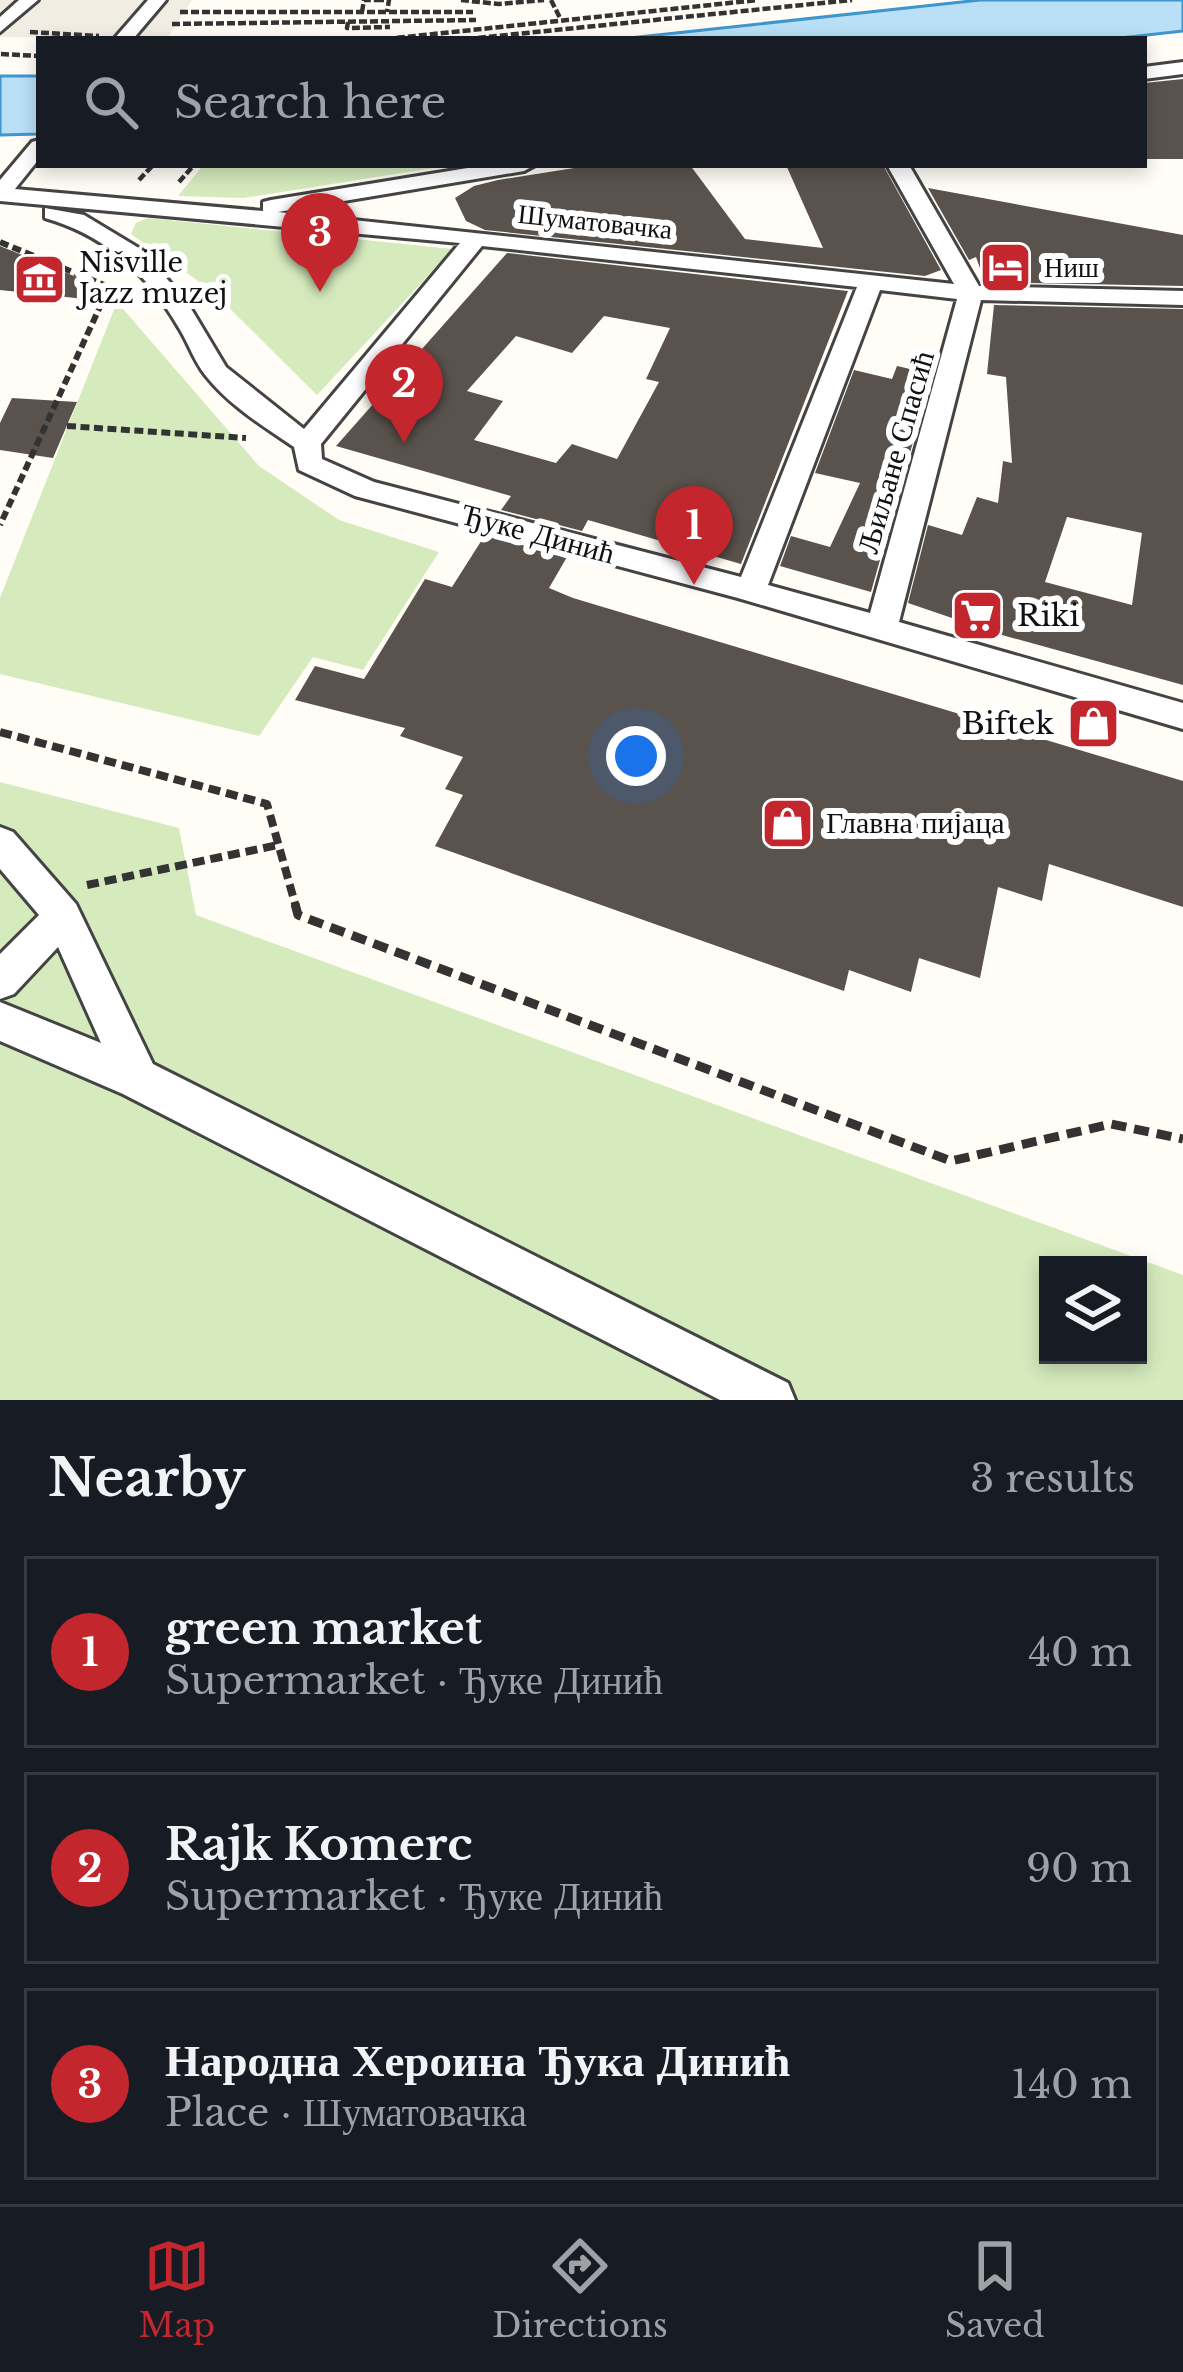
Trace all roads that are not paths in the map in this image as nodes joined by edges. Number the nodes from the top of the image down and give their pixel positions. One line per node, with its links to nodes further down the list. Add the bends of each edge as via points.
1 (29, 0): 3 (street)
2 (152, 6): 4 (street)
3 (0, 27)
4 (125, 36)
5 (1183, 68): 6 (street)
6 (1147, 73)
7 (33, 153): 10 (street)
8 (506, 168): 11 (street)
9 (900, 168): 14 (street)
10 (2, 194): 11 (street, Шуматовачка); 16 (street, Ђуке Динић, via 72,216 130,251 163,282 207,361 265,416)
11 (219, 216): 12 (street, Шуматовачка)
12 (475, 238): 13 (street, Шуматовачка); 16 (street)
13 (872, 283): 14 (street, Шуматовачка); 17 (street)
14 (971, 293): 15 (street, Шуматовачка); 18 (street, Љиљане Спасић)
15 (1183, 298)
16 (307, 442): 17 (street, Ђуке Динић, via 309,464 350,484)
17 (751, 590): 18 (street, Ђуке Динић)
18 (881, 628): 19 (street, Ђуке Динић)
19 (1183, 716)
20 (0, 843): 21 (street)
21 (54, 906): 22 (street); 24 (street)
22 (0, 981)
23 (0, 1022): 24 (street)
24 (138, 1079): 25 (street)
25 (771, 1400)

